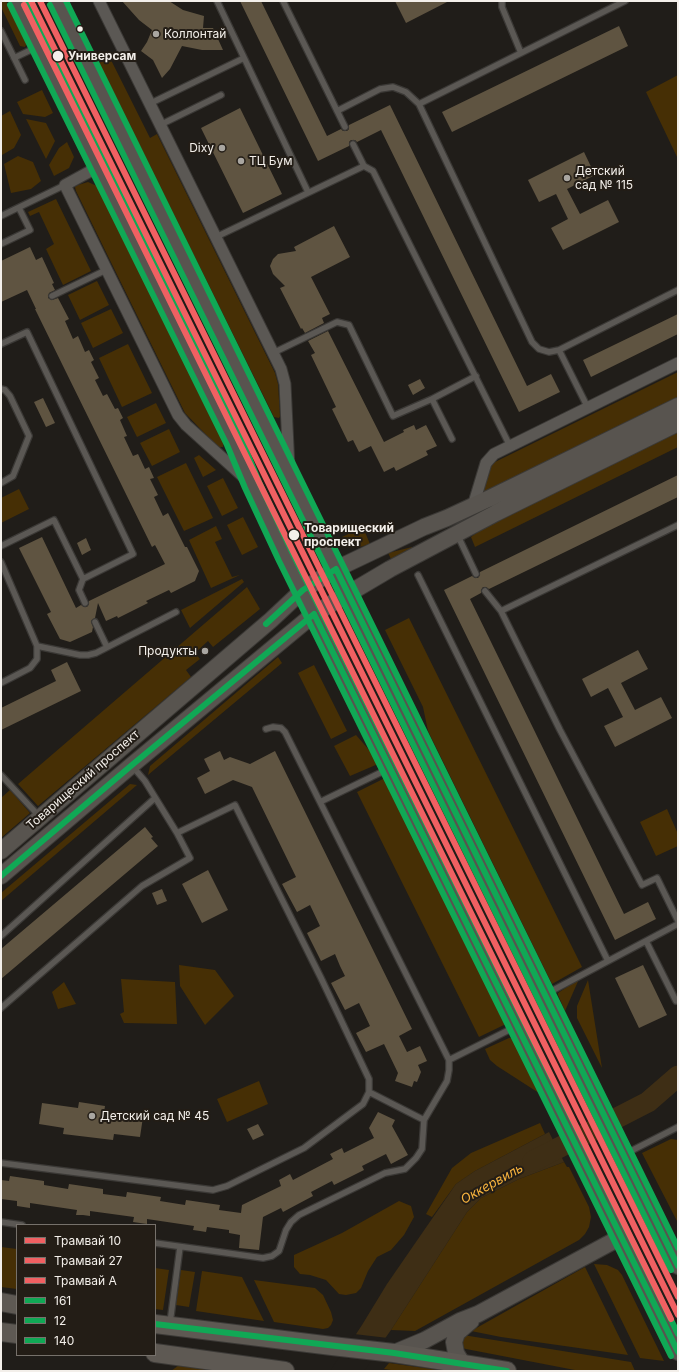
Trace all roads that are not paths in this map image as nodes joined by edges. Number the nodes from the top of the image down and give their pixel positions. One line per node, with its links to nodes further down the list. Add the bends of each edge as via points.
1 (17, 1): 9 (main road)
2 (57, 1): 44 (main road)
3 (99, 1): 15 (street)
4 (217, 1): 12 (lane)
5 (283, 1): 17 (lane)
6 (502, 1): 10 (lane)
7 (626, 1): 10 (lane)
8 (1, 31): 11 (lane)
9 (38, 46): 11 (lane); 22 (main road)
10 (521, 53): 16 (lane)
11 (14, 58): 13 (lane)
12 (244, 58): 15 (lane); 24 (lane)
13 (25, 80)
14 (220, 95): 18 (lane)
15 (149, 104): 18 (street)
16 (419, 104): 17 (lane, via 406,92 393,87 380,89); 33 (lane, via 532,342 539,349 549,352)
17 (337, 111): 19 (lane)
18 (160, 125): 27 (street)
19 (345, 127)
20 (353, 144): 21 (lane)
21 (364, 166): 24 (lane); 36 (lane, via 373,171)
22 (98, 167): 23 (street); 46 (main road, via 234,442)
23 (65, 185): 25 (lane); 29 (street)
24 (308, 192): 27 (lane)
25 (19, 208): 26 (lane); 28 (lane, via 30,230)
26 (1, 216)
27 (216, 238): 34 (street)
28 (1, 244)
29 (106, 270): 31 (lane); 46 (street, via 178,415)
30 (678, 290): 33 (lane)
31 (52, 296)
32 (1, 344): 55 (lane, via 26,332 133,554)
33 (559, 350): 40 (lane)
34 (273, 353): 38 (lane, via 337,322 349,325 394,416); 44 (street, via 285,384)
35 (678, 363): 40 (street)
36 (476, 376): 38 (lane); 43 (lane)
37 (1, 389): 45 (lane, via 10,396 29,436 13,476)
38 (432, 399): 42 (lane)
39 (678, 406): 47 (main road, Товарищеский проспект)
40 (588, 408): 43 (street)
41 (678, 423): 49 (main road, Товарищеский проспект)
42 (452, 439)
43 (510, 446): 47 (street, via 494,454 486,463)
44 (289, 473): 52 (main road)
45 (1, 483)
46 (252, 485): 56 (main road)
47 (473, 506): 52 (main road, Товарищеский проспект)
48 (678, 525): 60 (lane)
49 (457, 534): 53 (lane); 58 (main road, Товарищеский проспект, via 390,568)
50 (1, 546): 55 (lane, via 54,520)
51 (1, 562): 64 (lane)
52 (336, 569): 56 (main road, Товарищеский проспект); 58 (main road)
53 (476, 574)
54 (418, 576): 80 (lane)
55 (83, 579): 59 (lane, via 79,590)
56 (303, 590): 62 (main road); 73 (main road, Товарищеский проспект)
57 (485, 591): 60 (lane)
58 (348, 594): 62 (main road, Товарищеский проспект); 81 (main road)
59 (85, 603)
60 (501, 611): 77 (lane, via 642,885 656,878)
61 (176, 612): 65 (lane)
62 (314, 614): 68 (main road, Товарищеский проспект); 69 (main road)
63 (94, 622): 65 (lane)
64 (37, 646): 65 (lane, via 80,655 96,653); 66 (lane, via 37,659 30,668)
65 (107, 648)
66 (1, 683)
67 (266, 729): 72 (lane, via 280,728 285,732)
68 (132, 765): 71 (lane); 76 (main road, Товарищеский проспект)
69 (390, 768): 72 (lane); 84 (main road)
70 (1, 775): 73 (lane)
71 (155, 798): 74 (lane); 78 (lane)
72 (320, 802): 85 (lane)
73 (40, 818): 75 (main road, Товарищеский проспект)
74 (177, 833): 83 (lane, via 190,858 142,886); 86 (lane, via 235,805 368,1079)
75 (1, 850)
76 (1, 876)
77 (678, 923): 79 (lane)
78 (1, 936)
79 (646, 941): 80 (lane); 82 (lane, via 676,1001)
80 (608, 961): 81 (lane)
81 (544, 995): 89 (main road)
82 (678, 1000)
83 (1, 1008)
84 (517, 1026): 85 (lane); 93 (main road)
85 (449, 1060): 87 (lane, via 447,1081)
86 (369, 1092): 87 (lane); 90 (lane, via 363,1104 304,1148 227,1186 213,1190)
87 (424, 1120): 95 (lane, via 422,1149 405,1169 385,1173 299,1215 286,1230 279,1251 272,1256 263,1258)
88 (678, 1127): 89 (lane)
89 (621, 1149): 96 (main road)
90 (1, 1163)
91 (1, 1222): 92 (lane)
92 (16, 1224)
93 (621, 1237): 99 (main road); 103 (main road)
94 (156, 1243): 95 (lane)
95 (180, 1247): 100 (lane)
96 (678, 1266)
97 (1, 1302): 98 (main road)
98 (16, 1305)
99 (478, 1314): 105 (main road); 106 (main road, via 455,1337 455,1348)
100 (163, 1325): 105 (main road)
101 (1, 1332): 102 (main road)
102 (16, 1334)
103 (678, 1352)
104 (156, 1353): 107 (main road)
105 (394, 1353): 106 (main road)
106 (462, 1363): 108 (main road)
107 (285, 1371)
108 (507, 1371)

